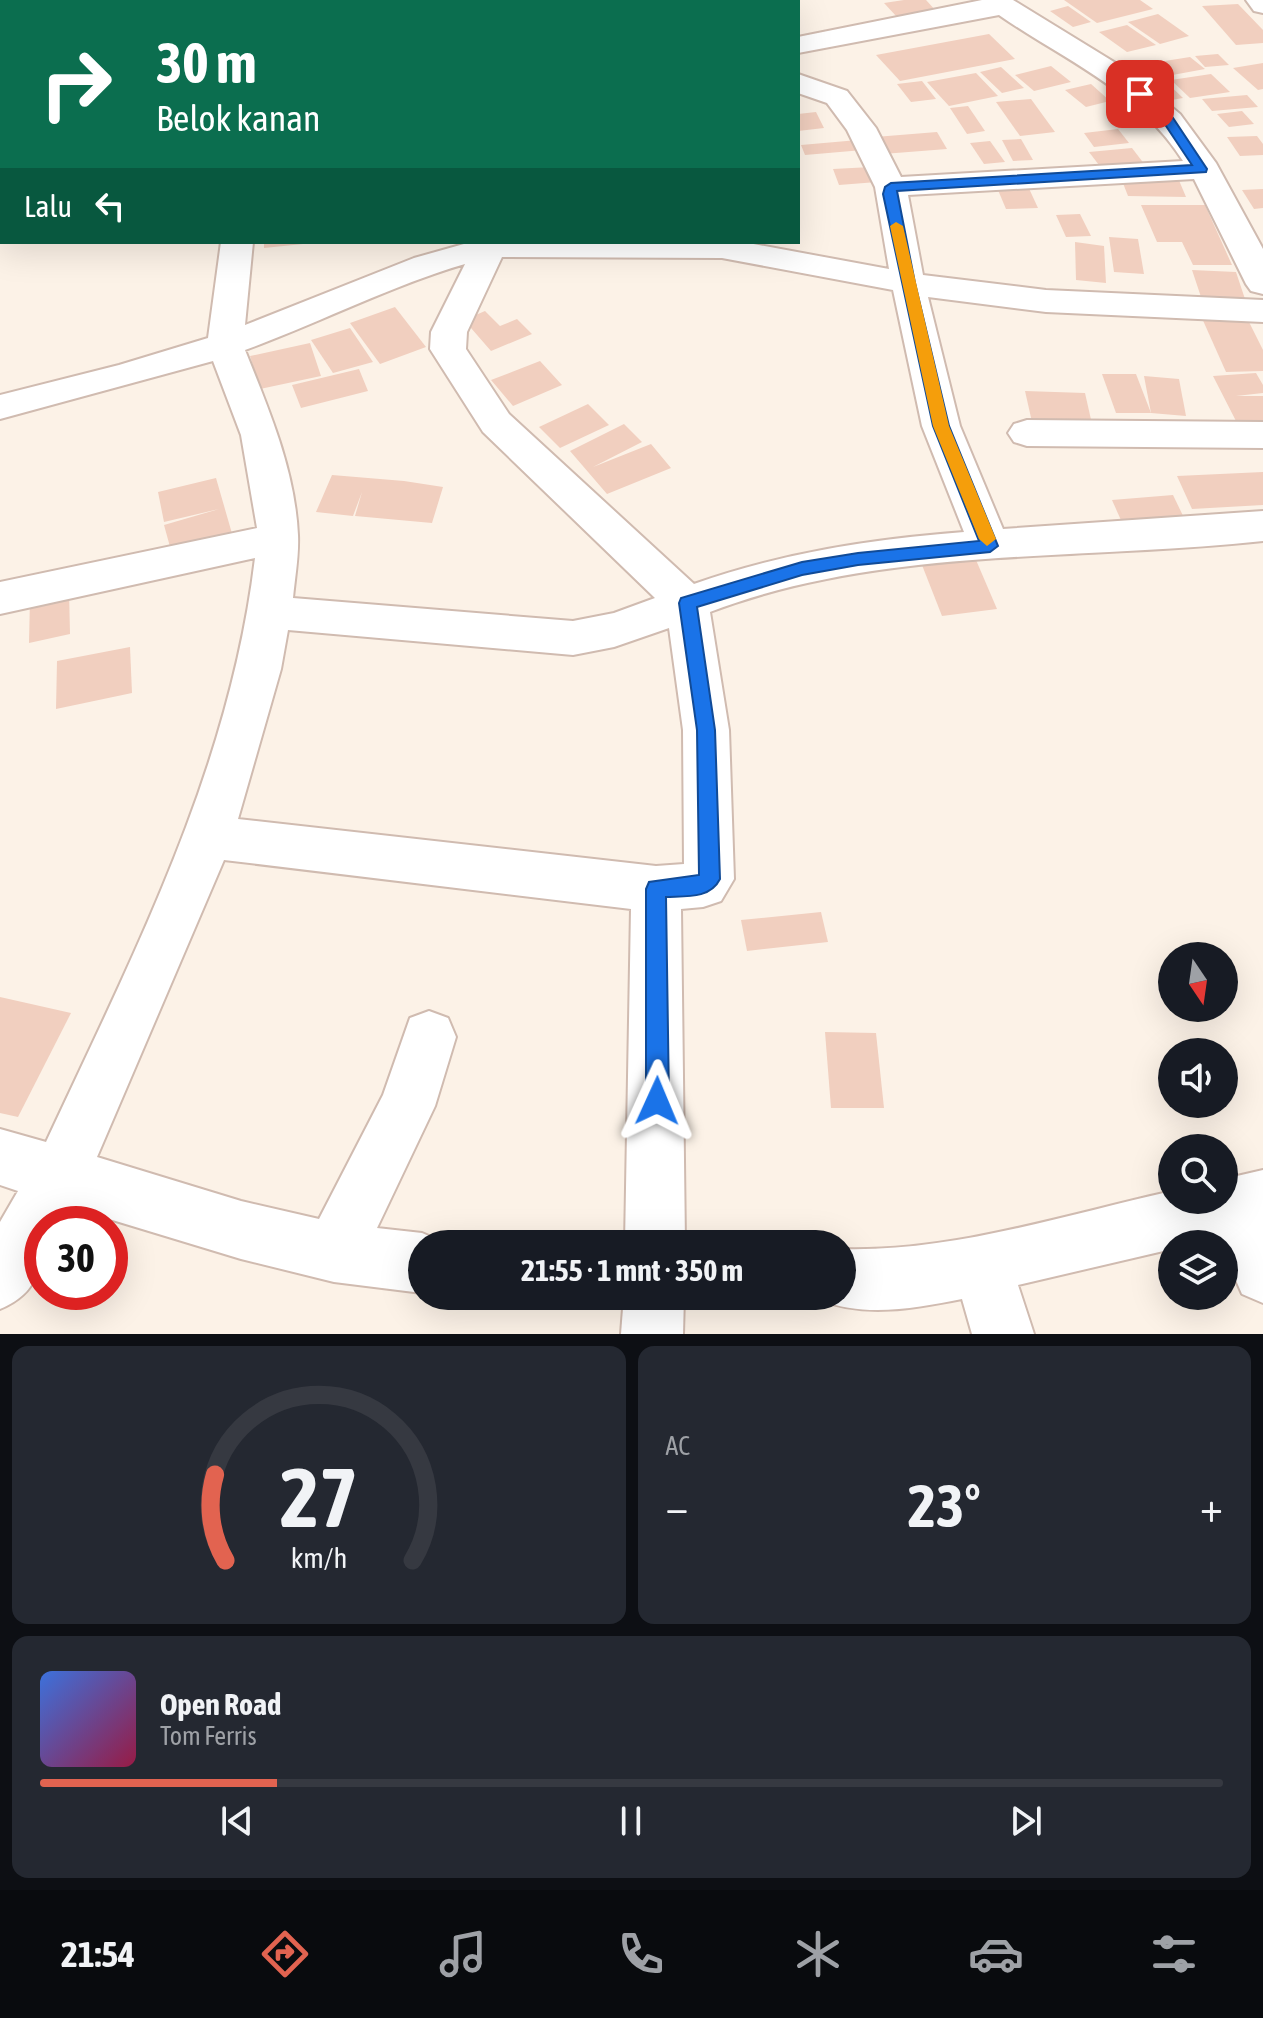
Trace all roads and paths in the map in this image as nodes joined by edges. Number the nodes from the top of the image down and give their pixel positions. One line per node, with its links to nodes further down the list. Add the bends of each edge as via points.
1 (1259, 0): 3 (street)
2 (1000, 3): 4 (street); 6 (street, via 1156,106)
3 (1263, 5)
4 (800, 45)
5 (800, 84): 7 (street, via 837,97 861,128)
6 (1201, 169): 7 (street); 11 (street)
7 (891, 187): 10 (street)
8 (237, 244): 13 (street)
9 (491, 244): 10 (street, via 722,248); 13 (street); 21 (street, via 449,332 448,349 496,423)
10 (908, 283): 12 (street, via 1046,301); 19 (street, via 941,426)
11 (1263, 284)
12 (1263, 311)
13 (225, 345): 14 (street); 18 (street, via 264,449)
14 (0, 407)
15 (1027, 433): 16 (street)
16 (1263, 435)
17 (1263, 526): 19 (street)
18 (278, 538): 20 (street); 22 (street)
19 (990, 546): 21 (street, via 802,568)
20 (0, 598)
21 (687, 603): 22 (street, via 628,627 585,637); 24 (street, via 706,730 709,879 703,885)
22 (270, 612): 23 (street, via 259,669)
23 (209, 837): 24 (street); 27 (street)
24 (656, 889): 29 (street)
25 (429, 1037): 30 (street, via 407,1106)
26 (0, 1157): 27 (street)
27 (60, 1175): 30 (street); 34 (street)
28 (1248, 1203): 32 (street); 33 (street)
29 (655, 1230)
30 (334, 1252): 31 (street)
31 (408, 1261)
32 (982, 1266): 35 (street); 38 (street)
33 (1263, 1273)
34 (0, 1279)
35 (856, 1280)
36 (653, 1310): 37 (street)
37 (652, 1334)
38 (1003, 1334)

